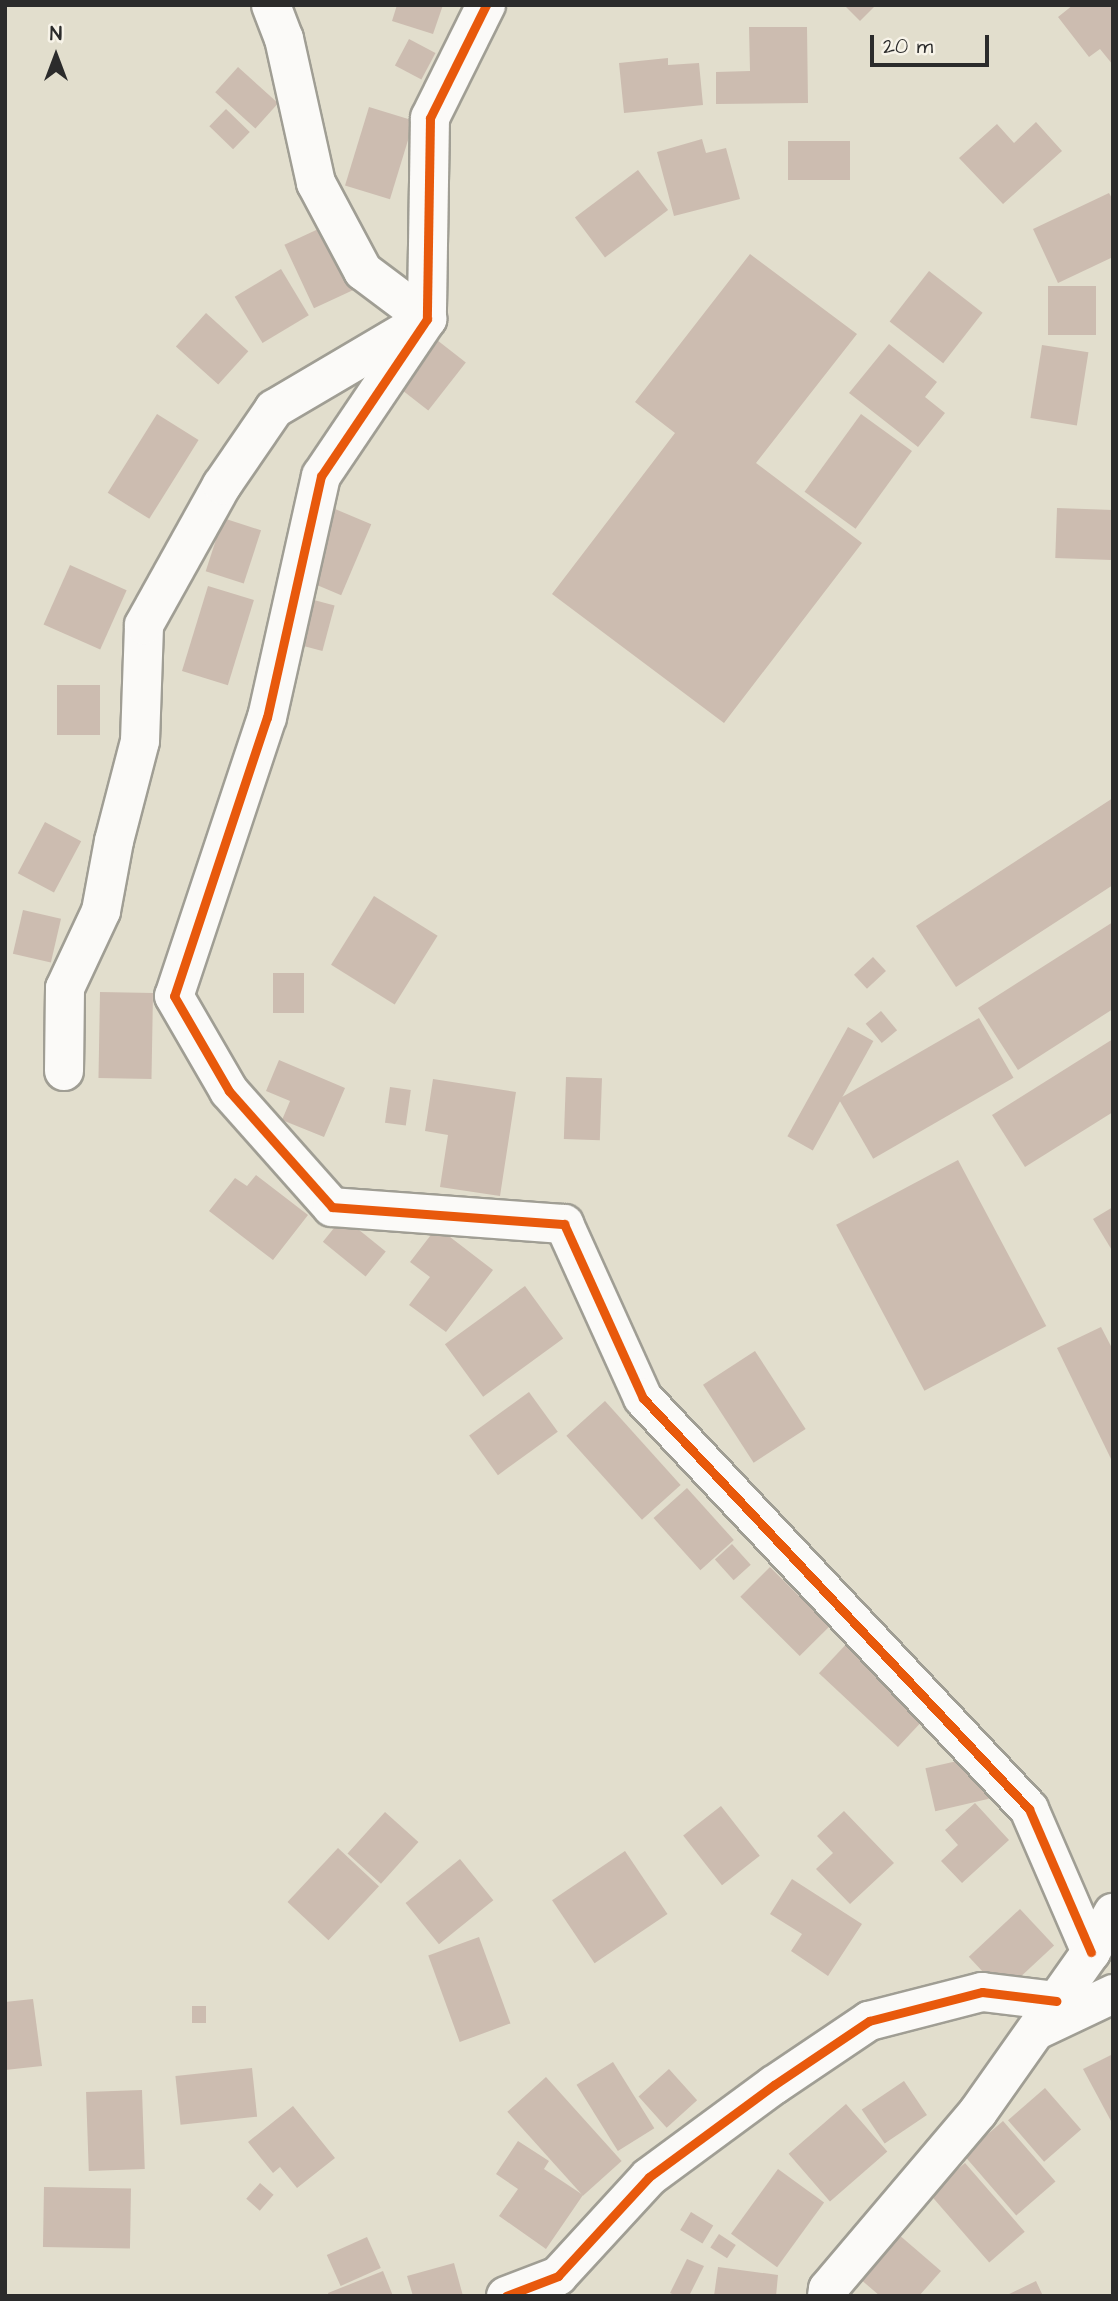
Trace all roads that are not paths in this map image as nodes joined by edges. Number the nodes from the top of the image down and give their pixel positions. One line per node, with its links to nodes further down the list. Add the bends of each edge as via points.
1 (271, 5): 3 (street, via 284,39 316,183 363,271)
2 (486, 5): 3 (street, via 430,118)
3 (427, 319): 4 (street, via 274,409 222,485 144,625 140,741 101,911 65,988); 6 (street, via 321,475 267,717 174,996 229,1091 332,1207 564,1224 643,1398 1030,1810)
4 (64, 1071)
5 (1113, 1913): 6 (street)
6 (1091, 1952): 8 (street)
7 (1113, 1994): 8 (street)
8 (1046, 2016): 9 (street, via 982,1992 869,2021 649,2177 558,2276); 10 (street, via 978,2112 828,2289)
9 (506, 2296)
10 (827, 2296)

